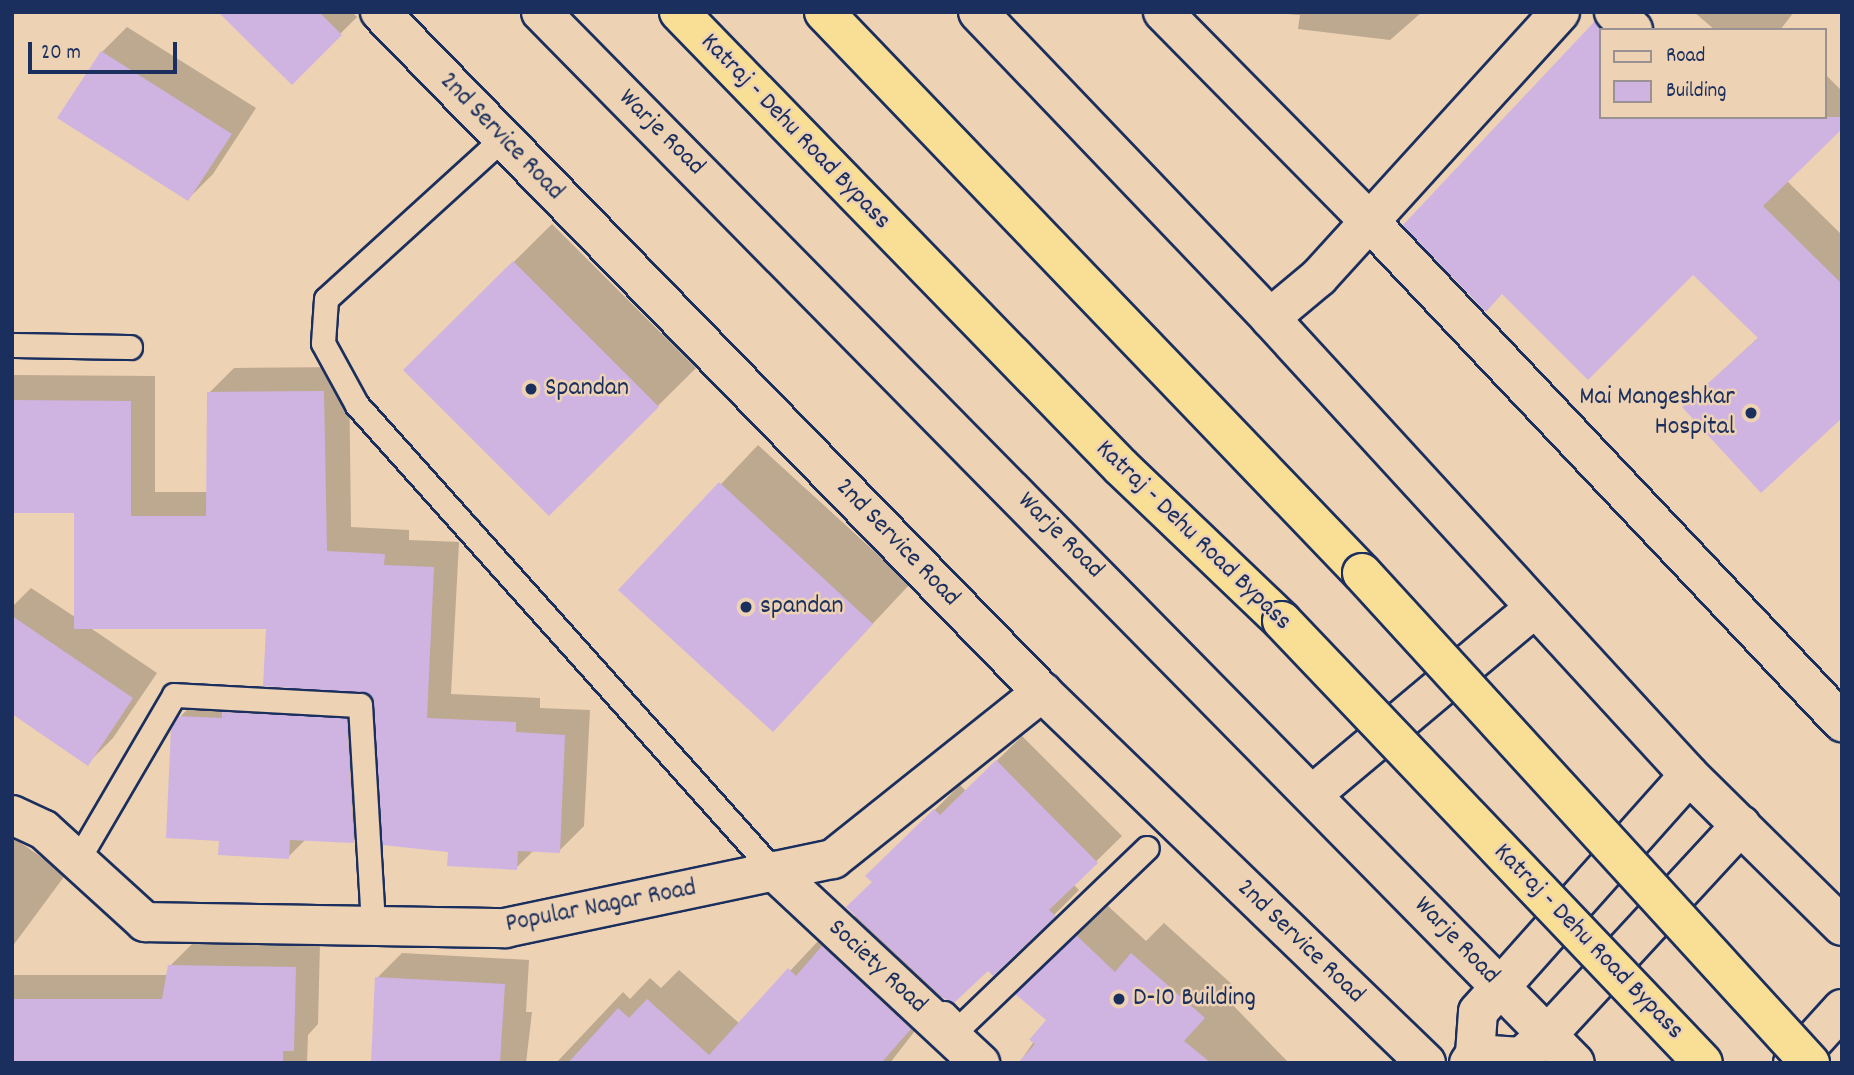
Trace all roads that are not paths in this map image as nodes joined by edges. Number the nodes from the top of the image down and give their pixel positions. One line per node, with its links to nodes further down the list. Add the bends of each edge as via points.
1 (380, 12): 10 (street, 2nd Service Road)
2 (541, 12): 19 (street, Warje Road)
3 (679, 12): 34 (highway, Katraj - Dehu Road Bypass, bridge, via 1121,467 1282,621)
4 (824, 12): 36 (highway, bridge, via 1362,573)
5 (978, 12): 12 (street)
6 (1163, 12): 11 (street)
7 (1560, 12): 11 (street)
8 (1614, 12): 9 (street)
9 (1631, 28)
10 (503, 138): 16 (street, 2nd Service Road); 24 (lane, via 326,299 323,343 357,405)
11 (1370, 222): 12 (street, via 1319,276); 17 (street)
12 (1270, 318): 15 (street)
13 (12, 345): 14 (lane)
14 (130, 347)
15 (1535, 608): 18 (street); 19 (street)
16 (1042, 692): 24 (street, Popular Nagar Road, via 834,859); 32 (street, 2nd Service Road)
17 (1842, 722)
18 (1689, 775): 21 (street); 27 (street)
19 (1313, 794): 27 (street, Warje Road)
20 (12, 815): 23 (street, Popular Nagar Road, via 44,830)
21 (1741, 825): 26 (street); 29 (street)
22 (1147, 848): 24 (lane, via 959,1028)
23 (77, 860): 25 (street, Popular Nagar Road, via 145,922); 25 (lane, via 174,695 360,705)
24 (784, 869): 25 (street, Popular Nagar Road, via 505,928); 31 (street, Society Road)
25 (373, 926)
26 (1842, 926)
27 (1500, 986): 29 (street, Warje Road); 30 (street, via 1478,1012)
28 (1842, 1009): 35 (street)
29 (1549, 1033): 30 (street, via 1521,1057); 33 (street, Warje Road)
30 (1472, 1058)
31 (980, 1063)
32 (1426, 1063)
33 (1575, 1063)
34 (1703, 1063)
35 (1793, 1063)
36 (1810, 1063)

